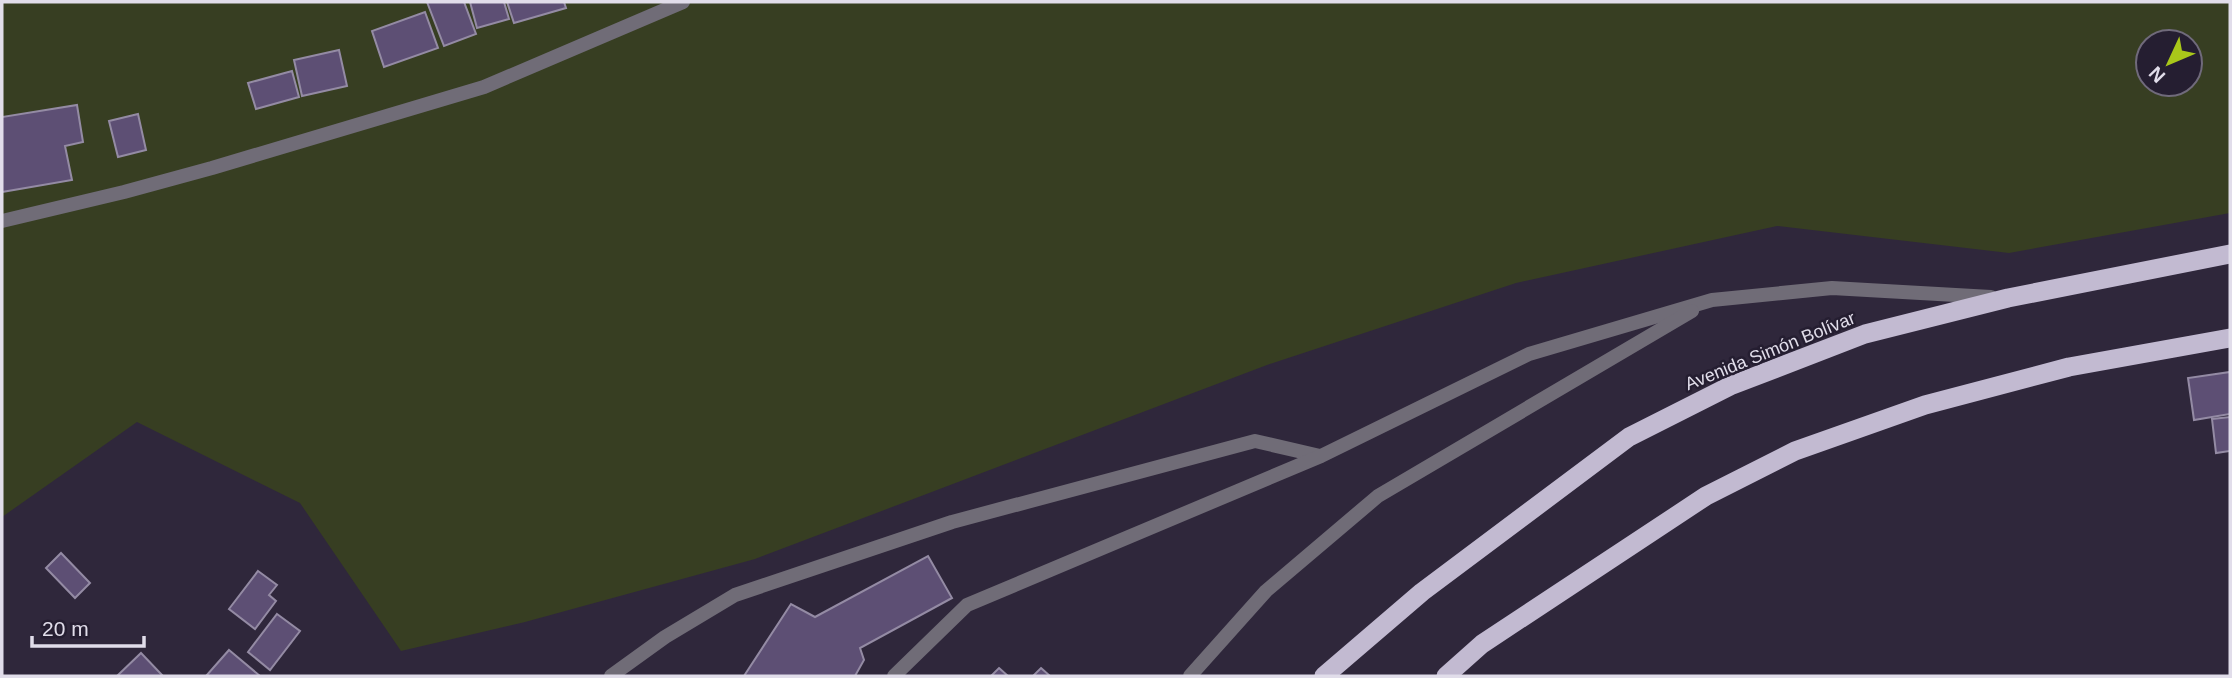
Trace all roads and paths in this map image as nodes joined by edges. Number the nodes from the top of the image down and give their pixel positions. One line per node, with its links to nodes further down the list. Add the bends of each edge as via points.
1 (682, 2): 2 (street, via 484,87 199,172)
2 (2, 221)
3 (2230, 254): 4 (highway, Avenida Simón Bolívar)
4 (2008, 298): 5 (street, via 1832,288); 11 (highway, Avenida Simón Bolívar, via 1865,334 1730,386 1629,437 1422,592)
5 (1712, 300): 7 (street, via 1529,354); 10 (street, via 1378,496 1266,591)
6 (2230, 338): 12 (highway, via 2056,371 1925,405 1795,451 1706,496 1482,644)
7 (1321, 456): 8 (street, via 1255,441 953,522 735,595); 9 (street, via 968,605)
8 (611, 676)
9 (894, 676)
10 (1190, 676)
11 (1324, 676)
12 (1446, 676)

